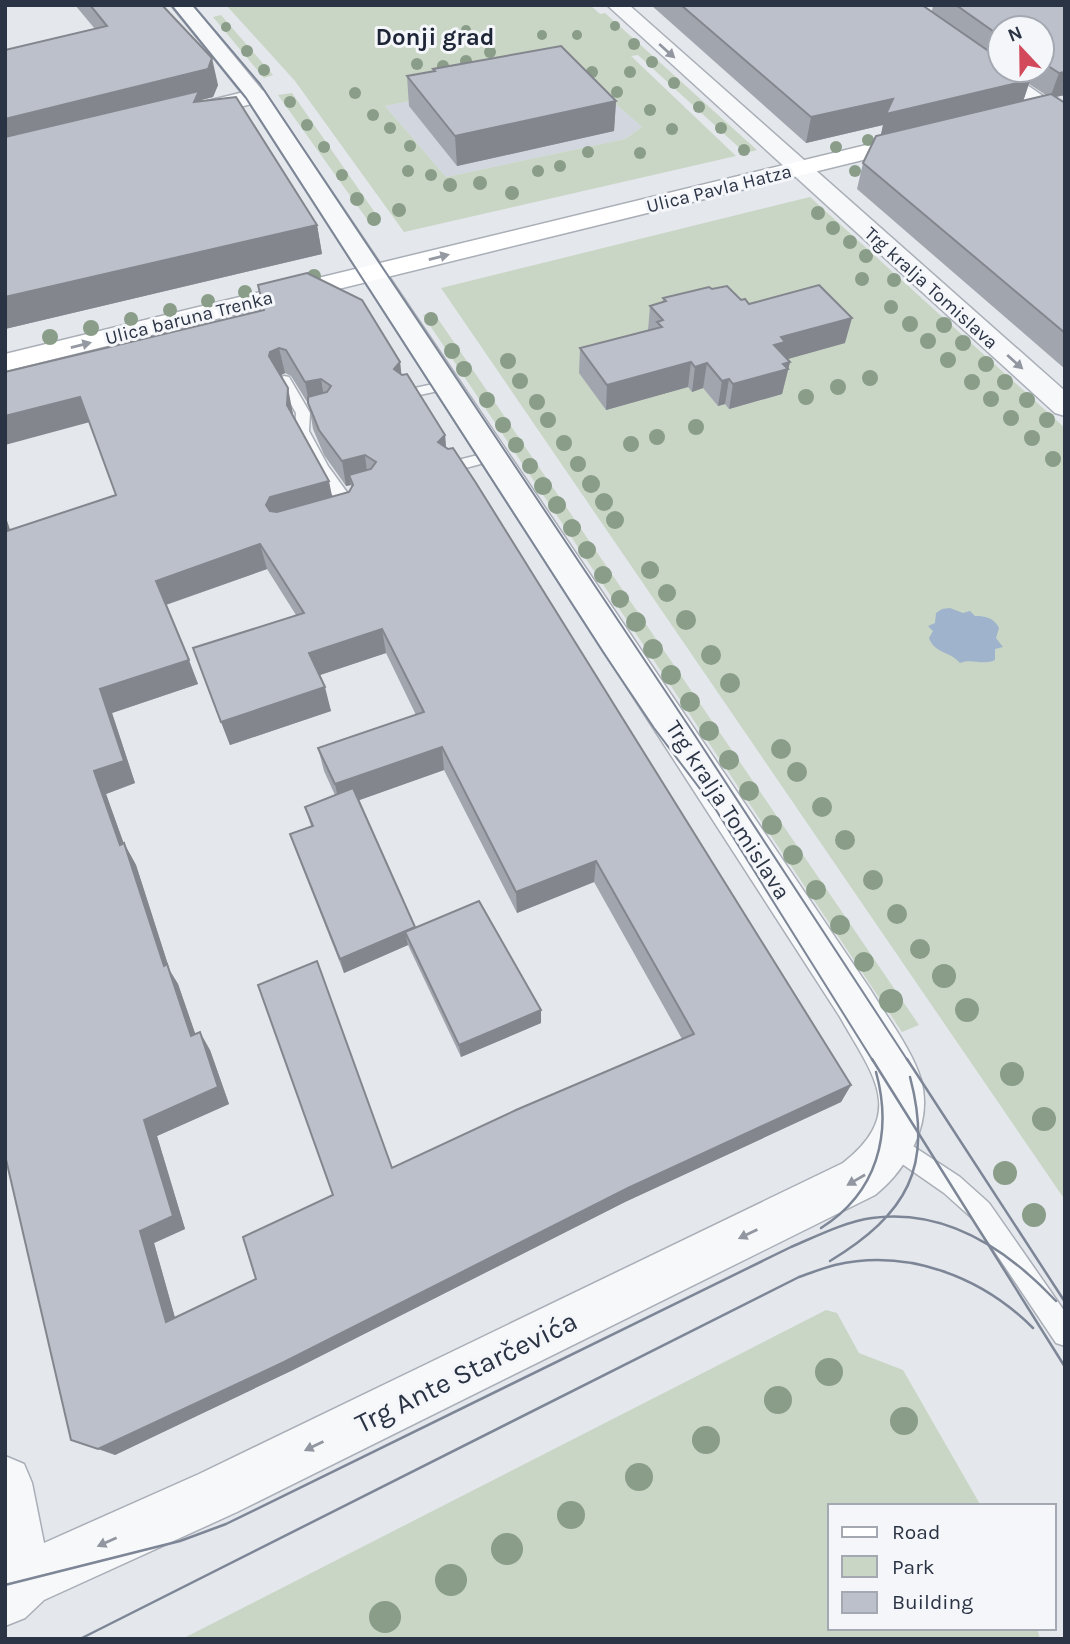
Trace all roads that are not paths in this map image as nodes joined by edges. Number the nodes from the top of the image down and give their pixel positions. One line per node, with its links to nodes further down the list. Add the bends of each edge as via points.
1 (181, 5): 4 (street, Trg kralja Tomislava)
2 (617, 5): 9 (street, Trg kralja Tomislava, one-way to 9)
3 (911, 11): 5 (street)
4 (256, 96): 7 (street); 10 (street, Trg kralja Tomislava)
5 (1059, 111): 6 (main road)
6 (1015, 116)
7 (162, 119)
8 (938, 135): 9 (main road, Ulica Pavla Hatza)
9 (798, 169): 10 (main road, Ulica Pavla Hatza, one-way to 9); 15 (street, Trg kralja Tomislava, one-way to 15)
10 (373, 273): 11 (main road, Ulica baruna Trenka, one-way to 10); 13 (street, Trg kralja Tomislava)
11 (5, 363)
12 (284, 380): 19 (lane, via 308,416 302,431)
13 (447, 385): 14 (lane); 16 (street, Trg kralja Tomislava)
14 (406, 394)
15 (1065, 407)
16 (494, 456): 17 (lane); 21 (street, Trg kralja Tomislava, via 848,991 892,1065 902,1092)
17 (451, 467)
18 (360, 490): 19 (lane)
19 (341, 495): 20 (lane)
20 (347, 511)
21 (893, 1144): 22 (lane, via 981,1211); 24 (street, Trg Ante Starčevića, one-way to 24, via 859,1180)
22 (1065, 1334)
23 (5, 1483): 24 (street)
24 (15, 1589)

